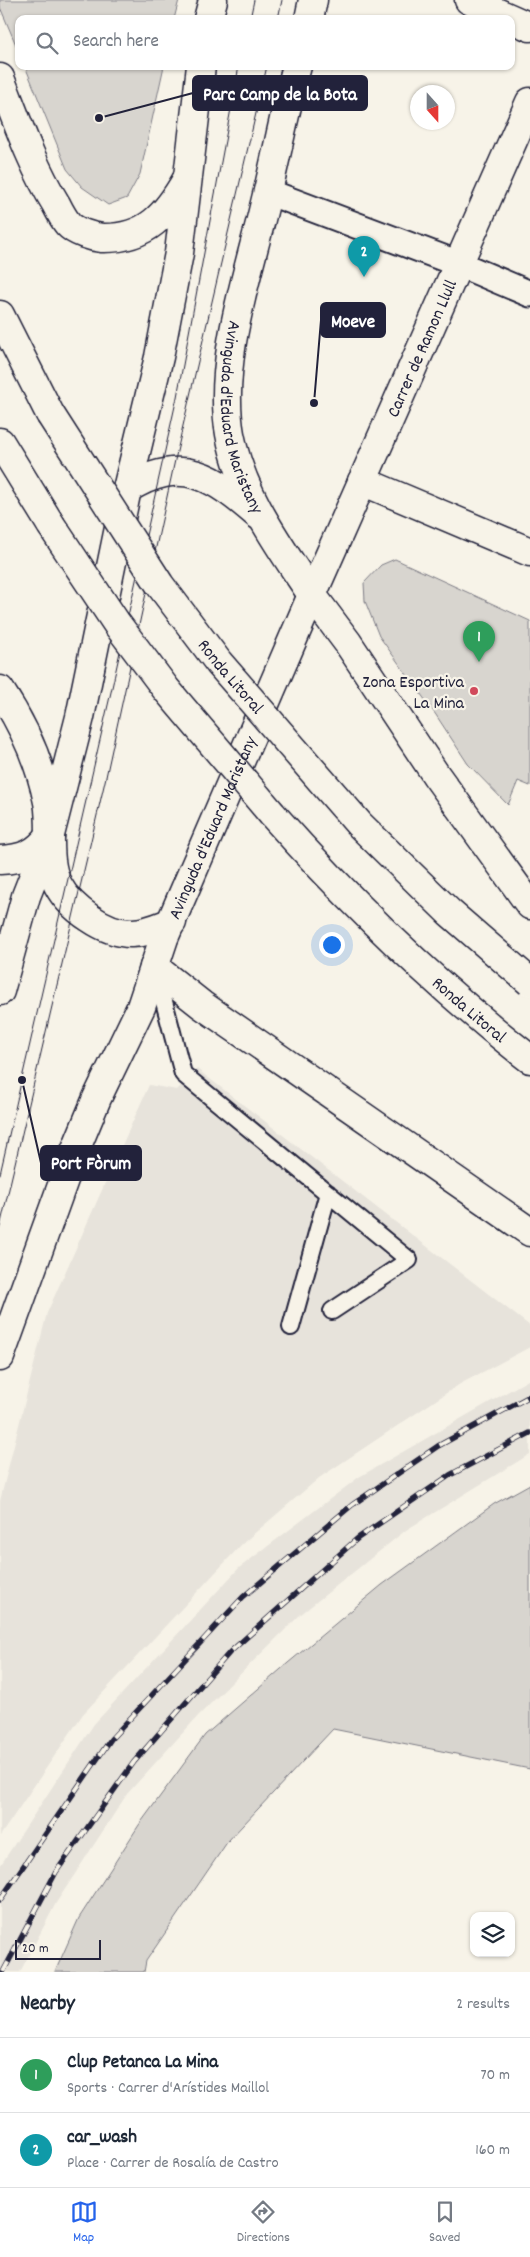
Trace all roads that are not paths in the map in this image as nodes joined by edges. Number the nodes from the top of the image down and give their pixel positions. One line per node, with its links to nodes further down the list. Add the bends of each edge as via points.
1 (213, 0): 4 (main road)
2 (313, 0): 5 (main road)
3 (469, 0): 6 (main road)
4 (209, 15)
5 (310, 15)
6 (503, 15)
7 (515, 20): 8 (main road)
8 (530, 27)
9 (201, 70): 13 (main road)
10 (296, 70): 14 (main road, Avinguda d'Eduard Maristany)
11 (0, 78): 13 (main road, via 44,184 68,224 93,238 118,238 154,222 172,205)
12 (530, 102): 15 (main road, Carrer de Ramon Llull)
13 (187, 179): 20 (main road, via 170,303)
14 (268, 192): 15 (street); 21 (main road, Avinguda d'Eduard Maristany, via 237,322 229,365 227,406 236,456)
15 (459, 264): 16 (street); 19 (main road, Carrer de Ramon Llull)
16 (530, 294)
17 (0, 315): 30 (main road, Ronda Litoral, bridge, via 50,414 160,585 219,663 359,824 450,912)
18 (0, 442): 32 (main road, Ronda Litoral, bridge, via 117,624 166,689 272,814 324,873 404,953)
19 (362, 481): 22 (main road); 23 (main road, Carrer de Ramon Llull)
20 (127, 490): 21 (main road, via 158,474 201,474 235,495); 25 (main road, via 80,717)
21 (261, 518): 23 (main road, Avinguda d'Eduard Maristany)
22 (530, 552)
23 (312, 594): 27 (main road, via 436,776); 28 (main road, Avinguda d'Eduard Maristany)
24 (0, 690): 25 (main road, via 37,761 48,803)
25 (50, 836): 26 (main road, via 41,848 29,855); 28 (main road, via 58,885 80,912 119,932 150,931); 31 (main road, via 23,904)
26 (0, 860)
27 (530, 905)
28 (172, 922): 29 (main road, Avinguda d'Eduard Maristany)
29 (154, 967): 33 (lane, via 183,1074); 34 (main road, via 202,1005); 37 (main road, Avinguda d'Eduard Maristany, via 141,1007 70,1163)
30 (530, 982)
31 (0, 991)
32 (530, 1059)
33 (328, 1193): 35 (lane, via 409,1260); 36 (lane)
34 (530, 1232)
35 (332, 1311)
36 (291, 1327)
37 (0, 1357)

